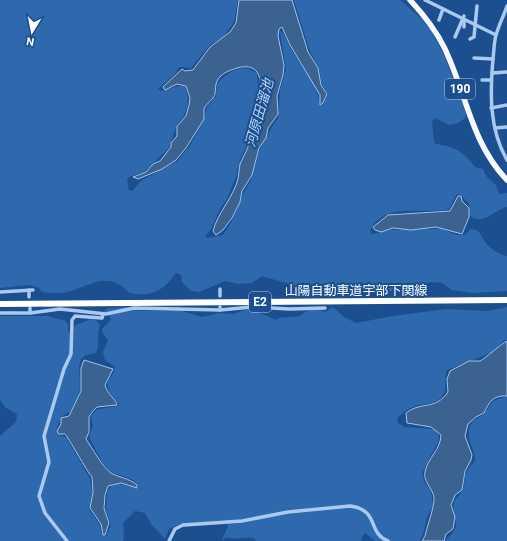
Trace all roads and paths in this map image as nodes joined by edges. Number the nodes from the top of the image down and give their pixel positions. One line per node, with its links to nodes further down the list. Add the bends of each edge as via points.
1 (410, 0): 24 (highway, 190, via 439,37 479,140 488,157)
2 (425, 0): 5 (street)
3 (477, 6): 8 (street)
4 (507, 6): 10 (street)
5 (443, 9): 6 (street); 7 (street)
6 (464, 18): 8 (street); 9 (street); 11 (street)
7 (439, 20)
8 (475, 24): 10 (street); 12 (street, via 474,37)
9 (464, 27)
10 (496, 35): 14 (street)
11 (455, 37)
12 (470, 39)
13 (474, 58): 14 (street)
14 (494, 59): 16 (street)
15 (507, 72): 16 (street)
16 (492, 73): 18 (street)
17 (482, 80): 18 (street)
18 (491, 80): 20 (street)
19 (507, 105): 20 (street)
20 (492, 108): 22 (street)
21 (507, 126): 22 (street)
22 (495, 128): 23 (street)
23 (507, 160)
24 (507, 180)
25 (220, 288): 27 (street)
26 (0, 292): 28 (street, via 31,290)
27 (220, 296)
28 (29, 297)
29 (507, 300): 30 (highway, 山陽自動車道宇部下関線 / E2)
30 (0, 304)
31 (30, 308): 34 (street)
32 (325, 308): 35 (street, via 134,308)
33 (0, 313): 34 (street)
34 (30, 313): 35 (street, via 60,309)
35 (103, 314): 36 (street, via 102,318 75,316 72,320 71,354 44,436 49,462 39,496 45,513)
36 (67, 541)
37 (169, 541): 38 (street, via 176,529 182,525 242,521 288,512 350,506 359,507 371,518 376,533)
38 (388, 541)

